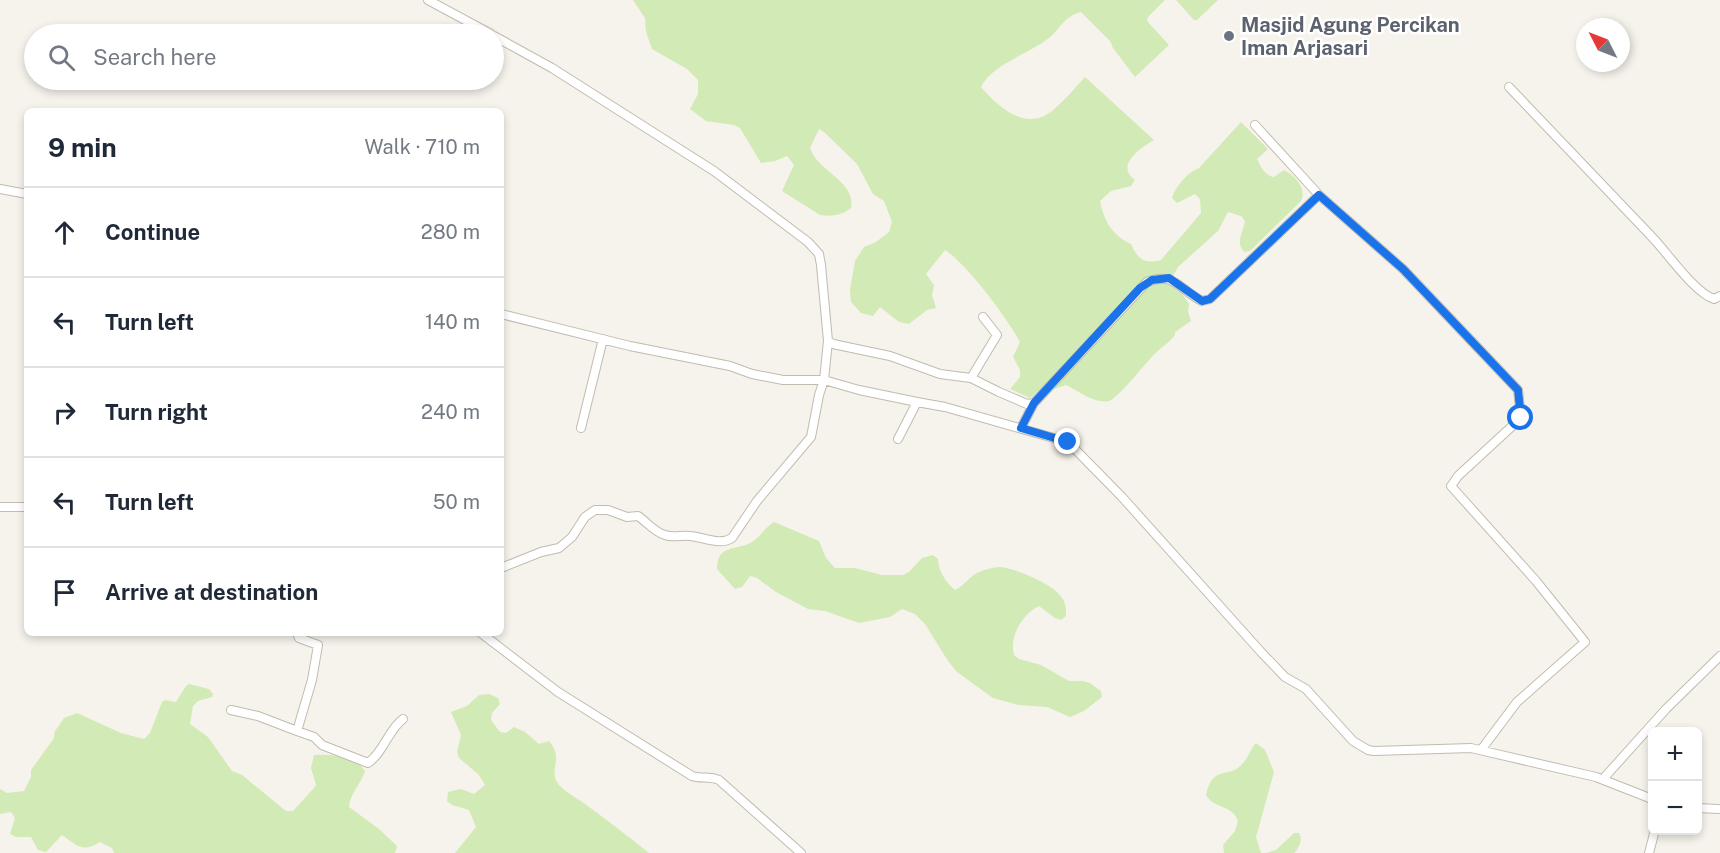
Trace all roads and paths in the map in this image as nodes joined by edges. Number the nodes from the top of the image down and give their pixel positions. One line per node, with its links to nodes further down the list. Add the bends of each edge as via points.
1 (428, 0): 2 (street)
2 (472, 24)
3 (504, 42): 13 (street, via 704,165 808,242 819,254 822,265)
4 (1509, 87): 9 (street, via 1700,291 1714,299)
5 (1255, 125): 8 (street)
6 (0, 189): 7 (street)
7 (24, 193)
8 (1319, 195): 17 (street, via 1210,299 1202,301 1169,278 1147,282); 30 (street, via 1403,269 1518,390 1521,418 1450,486 1585,642 1517,702)
9 (1720, 296)
10 (504, 315): 12 (street)
11 (983, 317): 14 (street, via 997,335)
12 (603, 339): 15 (street, via 783,380); 18 (street)
13 (828, 341): 14 (street, via 890,356 940,374); 15 (street)
14 (971, 378): 17 (street, via 1027,404)
15 (824, 380): 16 (street); 23 (street, via 811,437 728,541 687,535 668,537 638,516 598,510 585,517 559,548)
16 (917, 402): 19 (street); 20 (street)
17 (1034, 403): 19 (street)
18 (581, 428)
19 (1021, 428): 30 (street, via 1068,442 1261,652 1285,677 1306,689 1353,741 1374,751)
20 (898, 439)
21 (0, 507): 22 (street)
22 (24, 507)
23 (504, 567)
24 (298, 636): 29 (street, via 318,645)
25 (485, 636): 36 (street, via 602,721 692,776 719,780)
26 (1720, 656): 31 (street)
27 (231, 710): 29 (street)
28 (403, 719): 29 (street, via 368,763 321,746 314,737)
29 (297, 731)
30 (1481, 750): 31 (street)
31 (1603, 779): 32 (street)
32 (1648, 797)
33 (1702, 808): 34 (street)
34 (1718, 809)
35 (1653, 835): 37 (street)
36 (801, 853)
37 (1649, 853)

